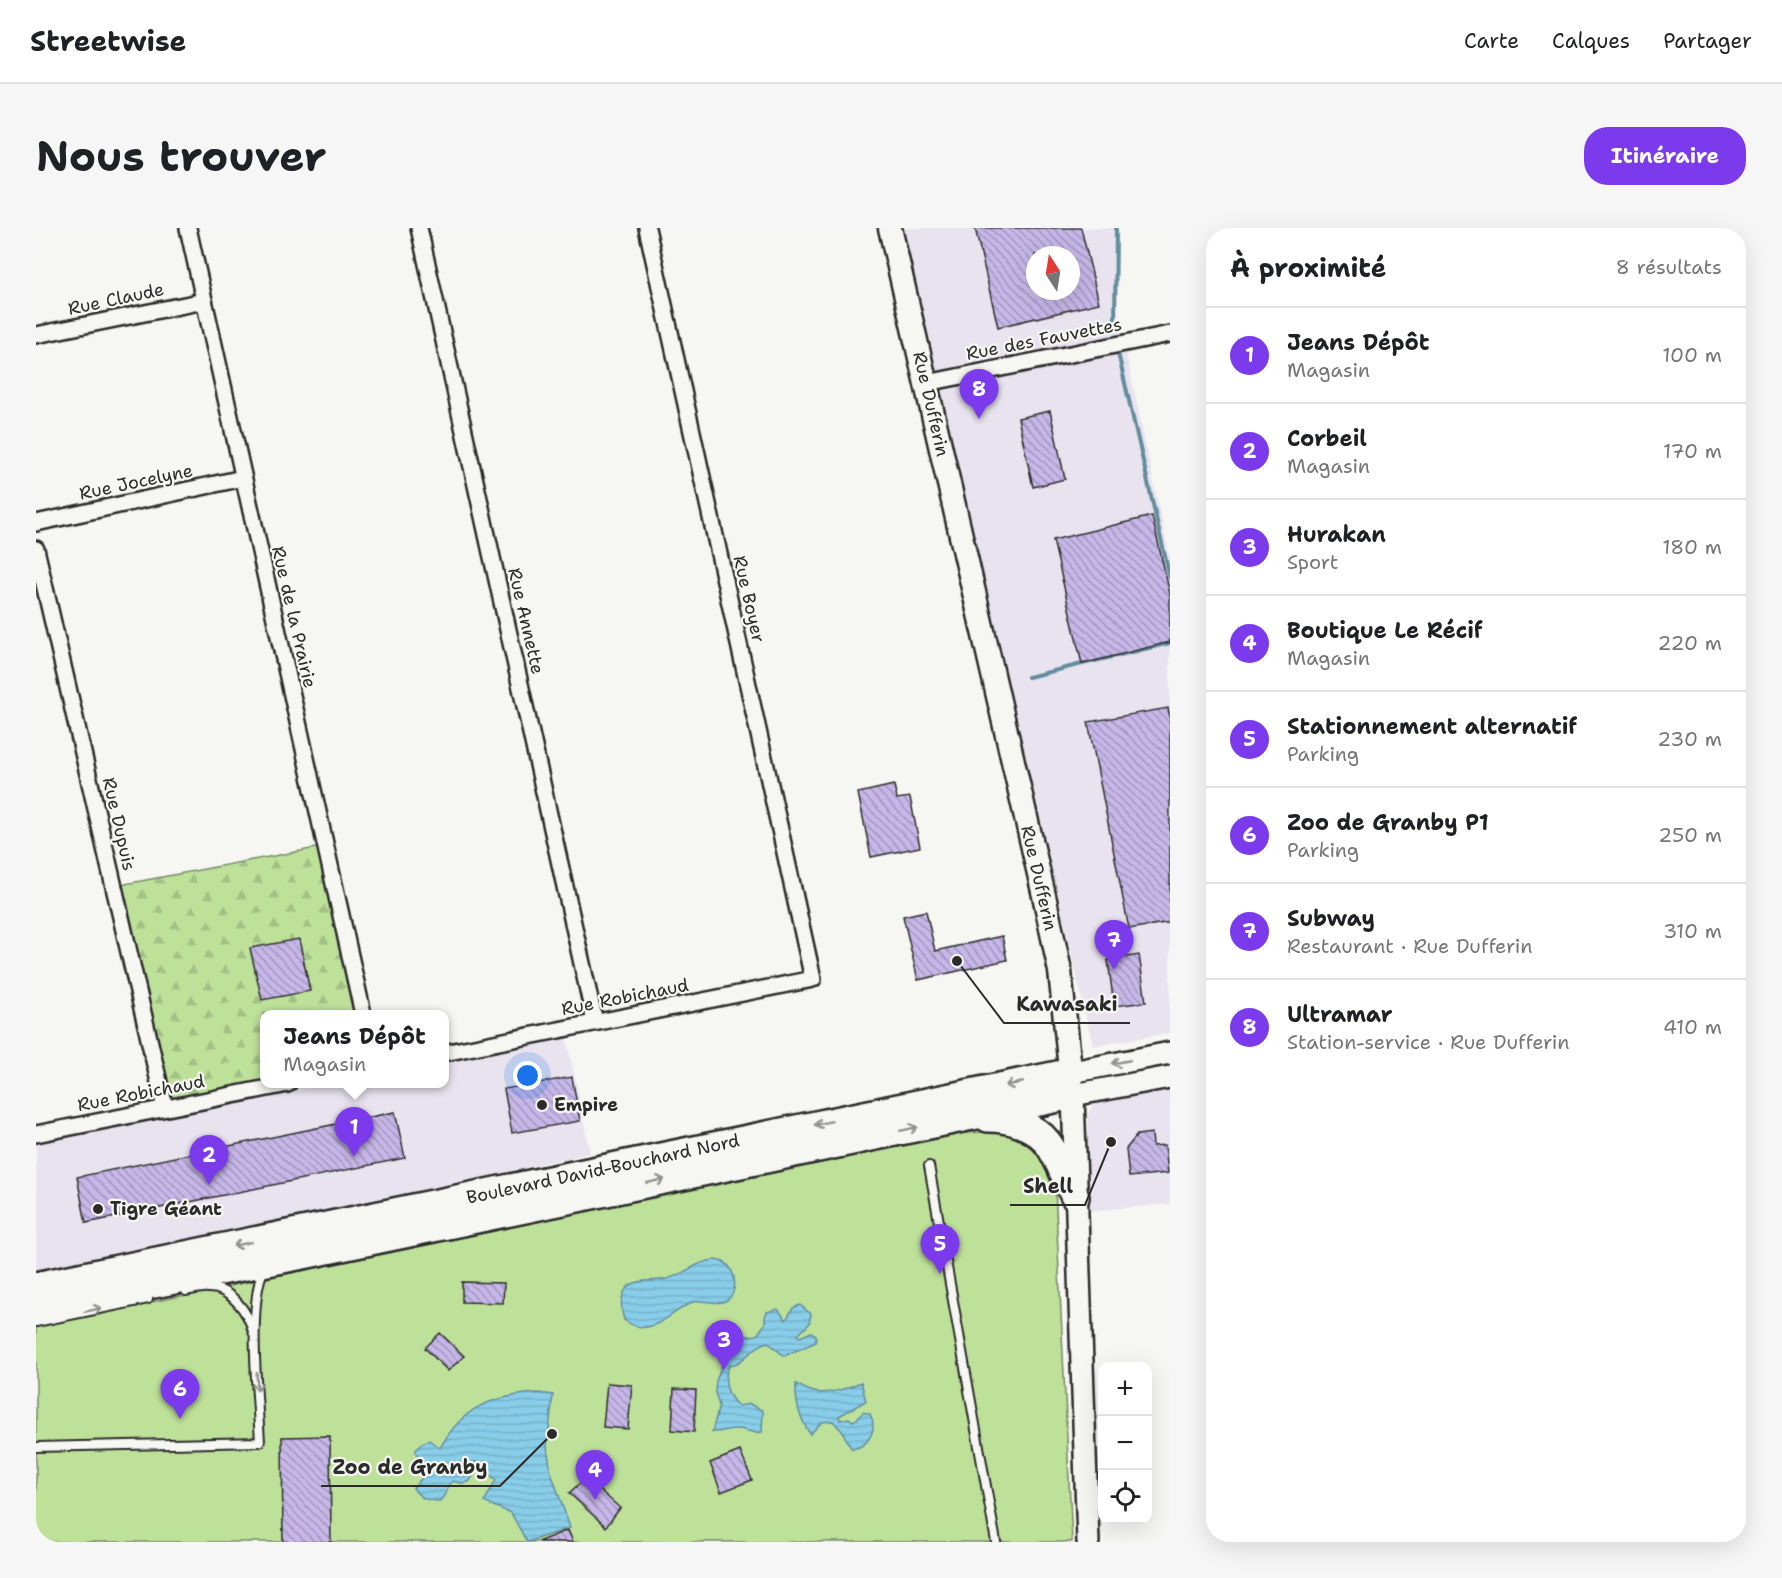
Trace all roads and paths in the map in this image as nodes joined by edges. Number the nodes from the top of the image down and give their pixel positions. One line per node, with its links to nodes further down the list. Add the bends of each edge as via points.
1 (188, 228): 5 (street, Rue de la Prairie)
2 (419, 228): 14 (street, Rue Annette)
3 (647, 228): 12 (street, Rue Boyer)
4 (890, 228): 8 (main road, Rue Dufferin)
5 (204, 301): 7 (street, Rue Claude); 9 (street, Rue de la Prairie)
6 (1170, 334): 8 (street, Rue des Fauvettes)
7 (36, 336)
8 (927, 383): 18 (main road, Rue Dufferin, via 1060,971)
9 (243, 478): 10 (street, Rue Jocelyne); 13 (street, Rue de la Prairie)
10 (36, 523)
11 (36, 549): 20 (street, Rue Dupuis)
12 (813, 979): 14 (street, Rue Robichaud)
13 (362, 1010)
14 (595, 1022): 15 (street, Rue Robichaud)
15 (449, 1052)
16 (1170, 1053): 18 (main road, Boulevard David-Bouchard Nord, one-way to 18)
17 (1170, 1077): 18 (main road, Boulevard David-Bouchard Nord)
18 (1072, 1084): 21 (highway, Boulevard David-Bouchard Nord); 23 (highway, Boulevard David-Bouchard Nord, one-way to 23); 26 (main road, Rue Dufferin)
19 (263, 1088): 20 (street, Rue Robichaud)
20 (165, 1108): 22 (street, Rue Robichaud)
21 (963, 1118): 26 (highway, via 1000,1118 1030,1127 1048,1142); 27 (highway, Boulevard David-Bouchard Nord, one-way to 21)
22 (36, 1134)
23 (696, 1150): 25 (lane); 28 (highway, Boulevard David-Bouchard Nord, one-way to 28)
24 (928, 1166): 35 (lane)
25 (590, 1181)
26 (1075, 1197): 36 (main road, Rue Dufferin)
27 (278, 1254): 31 (highway, Boulevard David-Bouchard Nord); 33 (lane, via 261,1274)
28 (36, 1286)
29 (172, 1294): 33 (lane, via 219,1290 245,1312)
30 (161, 1296): 32 (lane, one-way to 30)
31 (36, 1307)
32 (36, 1322)
33 (255, 1342): 34 (lane, one-way to 34, via 260,1442)
34 (36, 1447)
35 (996, 1542)
36 (1088, 1542)

